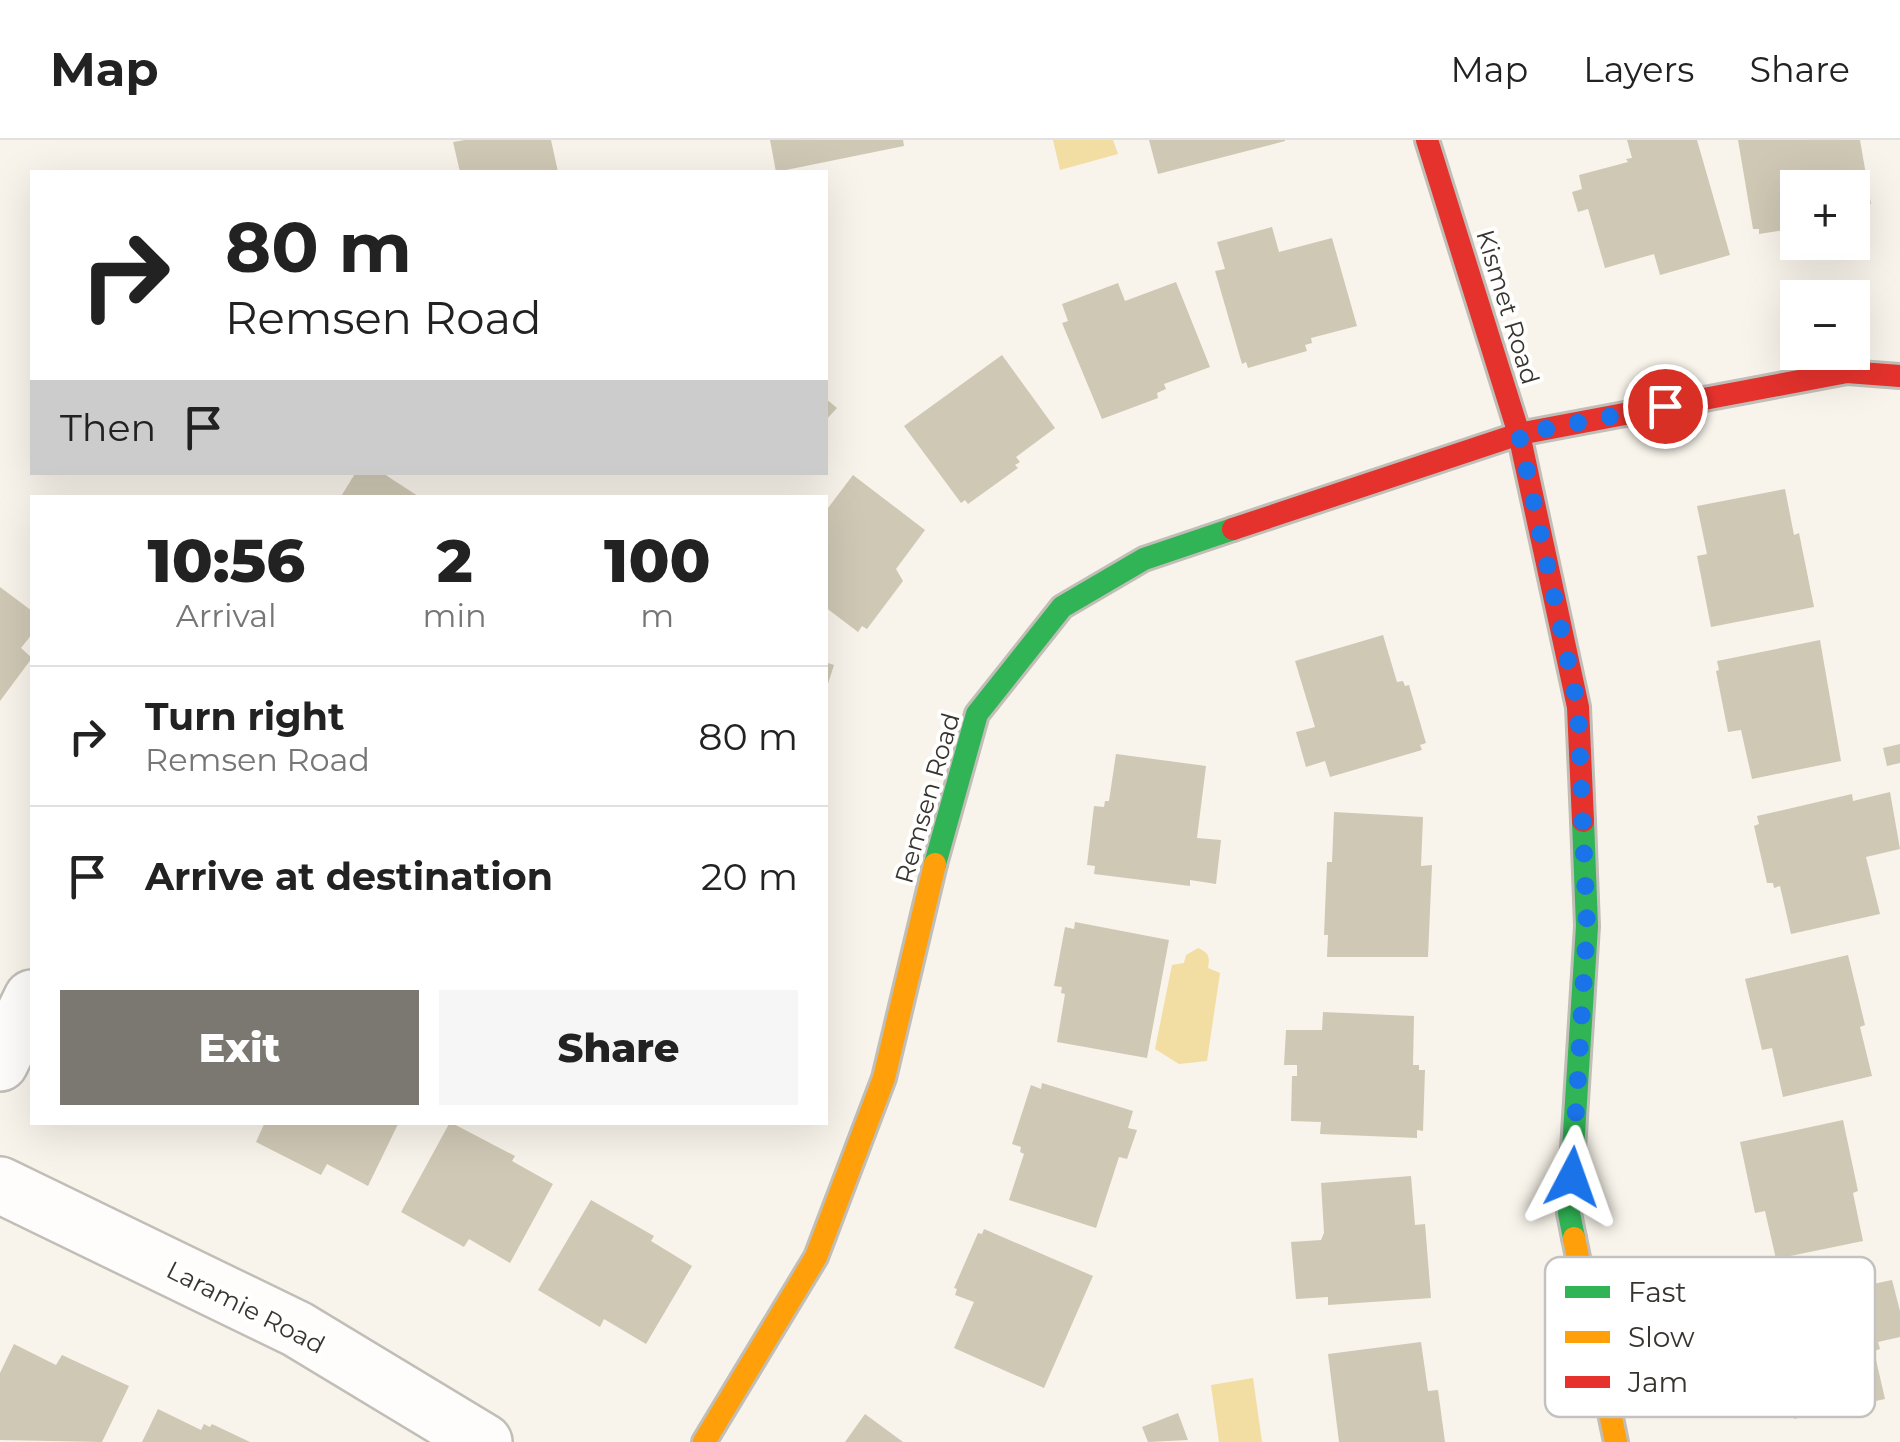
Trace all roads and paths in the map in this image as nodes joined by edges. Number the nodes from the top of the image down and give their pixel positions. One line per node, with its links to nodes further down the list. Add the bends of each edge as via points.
1 (1427, 140): 3 (street, Kismet Road)
2 (1900, 376): 3 (street, Remsen Road, via 1847,372)
3 (1519, 434): 7 (street, Kismet Road, via 1578,707 1587,926 1569,1213); 10 (street, Remsen Road, via 1144,559 1062,607 977,714 884,1078 816,1257)
4 (30, 1002): 5 (street)
5 (0, 1063)
6 (0, 1185): 9 (street, Laramie Road, via 297,1330)
7 (1578, 1257)
8 (1611, 1417): 11 (street, Kismet Road)
9 (484, 1442)
10 (704, 1442)
11 (1616, 1442)

